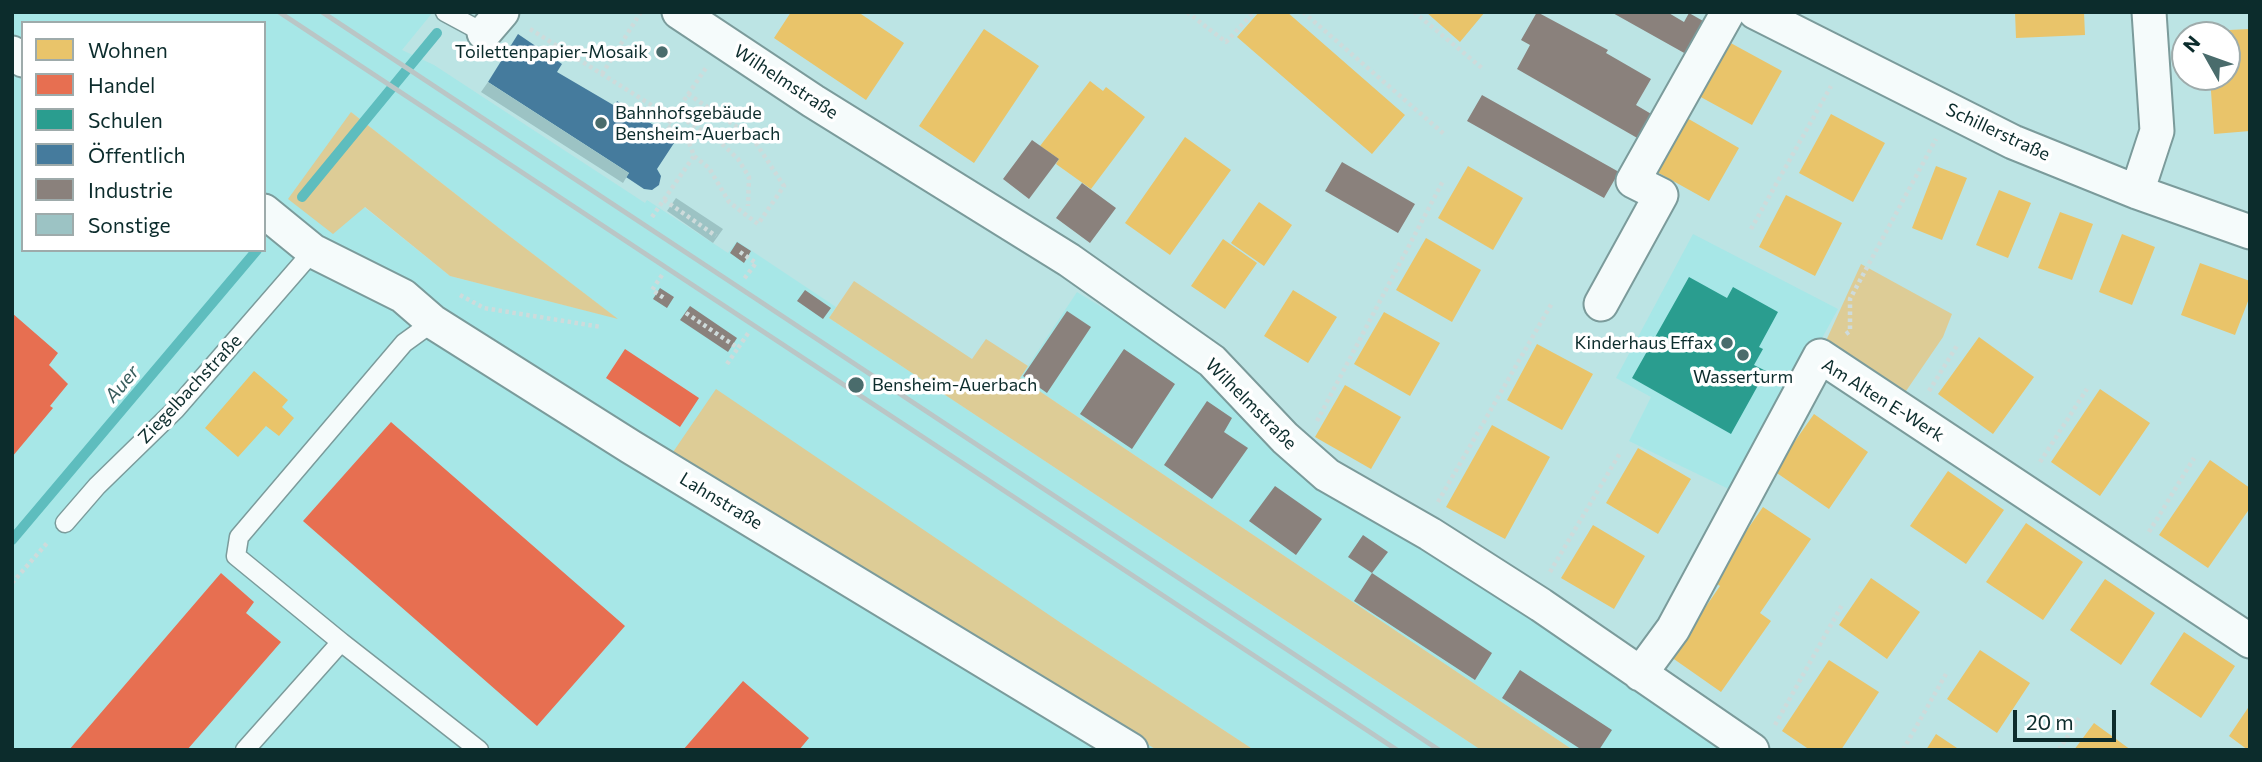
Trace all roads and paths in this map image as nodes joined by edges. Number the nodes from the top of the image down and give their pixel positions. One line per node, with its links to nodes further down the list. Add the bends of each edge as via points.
1 (641, 12): 14 (path)
2 (679, 12): 11 (street, Wilhelmstraße)
3 (1187, 12): 4 (path, via 1226,42)
4 (1254, 12)
5 (1303, 12): 18 (path)
6 (1414, 12): 13 (path)
7 (1728, 12): 36 (street, via 1633,181 1661,195)
8 (1755, 12): 12 (street, Schillerstraße)
9 (2149, 12): 21 (street, via 2157,131)
10 (482, 20): 14 (path)
11 (724, 41): 15 (path); 47 (street, Wilhelmstraße, via 1069,260 1212,361)
12 (1846, 58): 16 (street, Schillerstraße); 26 (path)
13 (1482, 68)
14 (602, 74): 17 (path)
15 (688, 94): 17 (path); 19 (path, via 752,137 784,186 758,223 729,202 709,168)
16 (1951, 111): 21 (street, Schillerstraße, via 2013,142); 43 (path, via 1850,299 1850,331)
17 (673, 116): 19 (path, via 667,126 688,140); 23 (path, via 719,141 738,159 749,177)
18 (1444, 134)
19 (694, 156): 22 (path)
20 (1443, 181): 47 (path)
21 (2137, 192): 27 (street, Schillerstraße)
22 (664, 200): 25 (path); 28 (path)
23 (748, 206)
24 (266, 213): 29 (street, Lahnstraße)
25 (652, 217)
26 (1751, 229)
27 (2250, 232)
28 (716, 236)
29 (304, 242): 38 (street, Lahnstraße, via 403,296); 51 (lane, Ziegelbachstraße, via 175,410)
30 (740, 252): 32 (path, via 756,262)
31 (662, 275): 34 (path, via 652,290)
32 (744, 279)
33 (457, 293): 39 (path, via 484,308)
34 (664, 298)
35 (1552, 303): 52 (path)
36 (1601, 304)
37 (686, 313): 42 (path)
38 (433, 322): 58 (lane, via 404,343 239,537 236,556); 65 (street, Lahnstraße)
39 (601, 327)
40 (749, 332): 42 (path)
41 (1958, 344): 46 (path)
42 (738, 348): 44 (path)
43 (1820, 356): 46 (street, Am Alten E-Werk); 59 (street, Am Alten E-Werk, via 1673,629)
44 (727, 364)
45 (2087, 389): 50 (path)
46 (1914, 418): 50 (street, Am Alten E-Werk)
47 (1300, 453): 52 (street, Wilhelmstraße, via 1327,475)
48 (1620, 453): 55 (path)
49 (2194, 458): 53 (path)
50 (2022, 490): 53 (street, Am Alten E-Werk)
51 (65, 523): 54 (path)
52 (1422, 530): 55 (street, Wilhelmstraße)
53 (2131, 562): 57 (street, Am Alten E-Werk)
54 (12, 583)
55 (1534, 600): 59 (street, Wilhelmstraße)
56 (1842, 605): 62 (path)
57 (2250, 641)
58 (341, 642): 63 (lane); 64 (lane)
59 (1640, 674): 62 (street, Wilhelmstraße)
60 (1946, 674): 66 (path)
61 (2079, 718): 67 (path)
62 (1763, 738)
63 (245, 750)
64 (479, 750)
65 (1131, 750)
66 (1903, 750)
67 (2059, 750)

